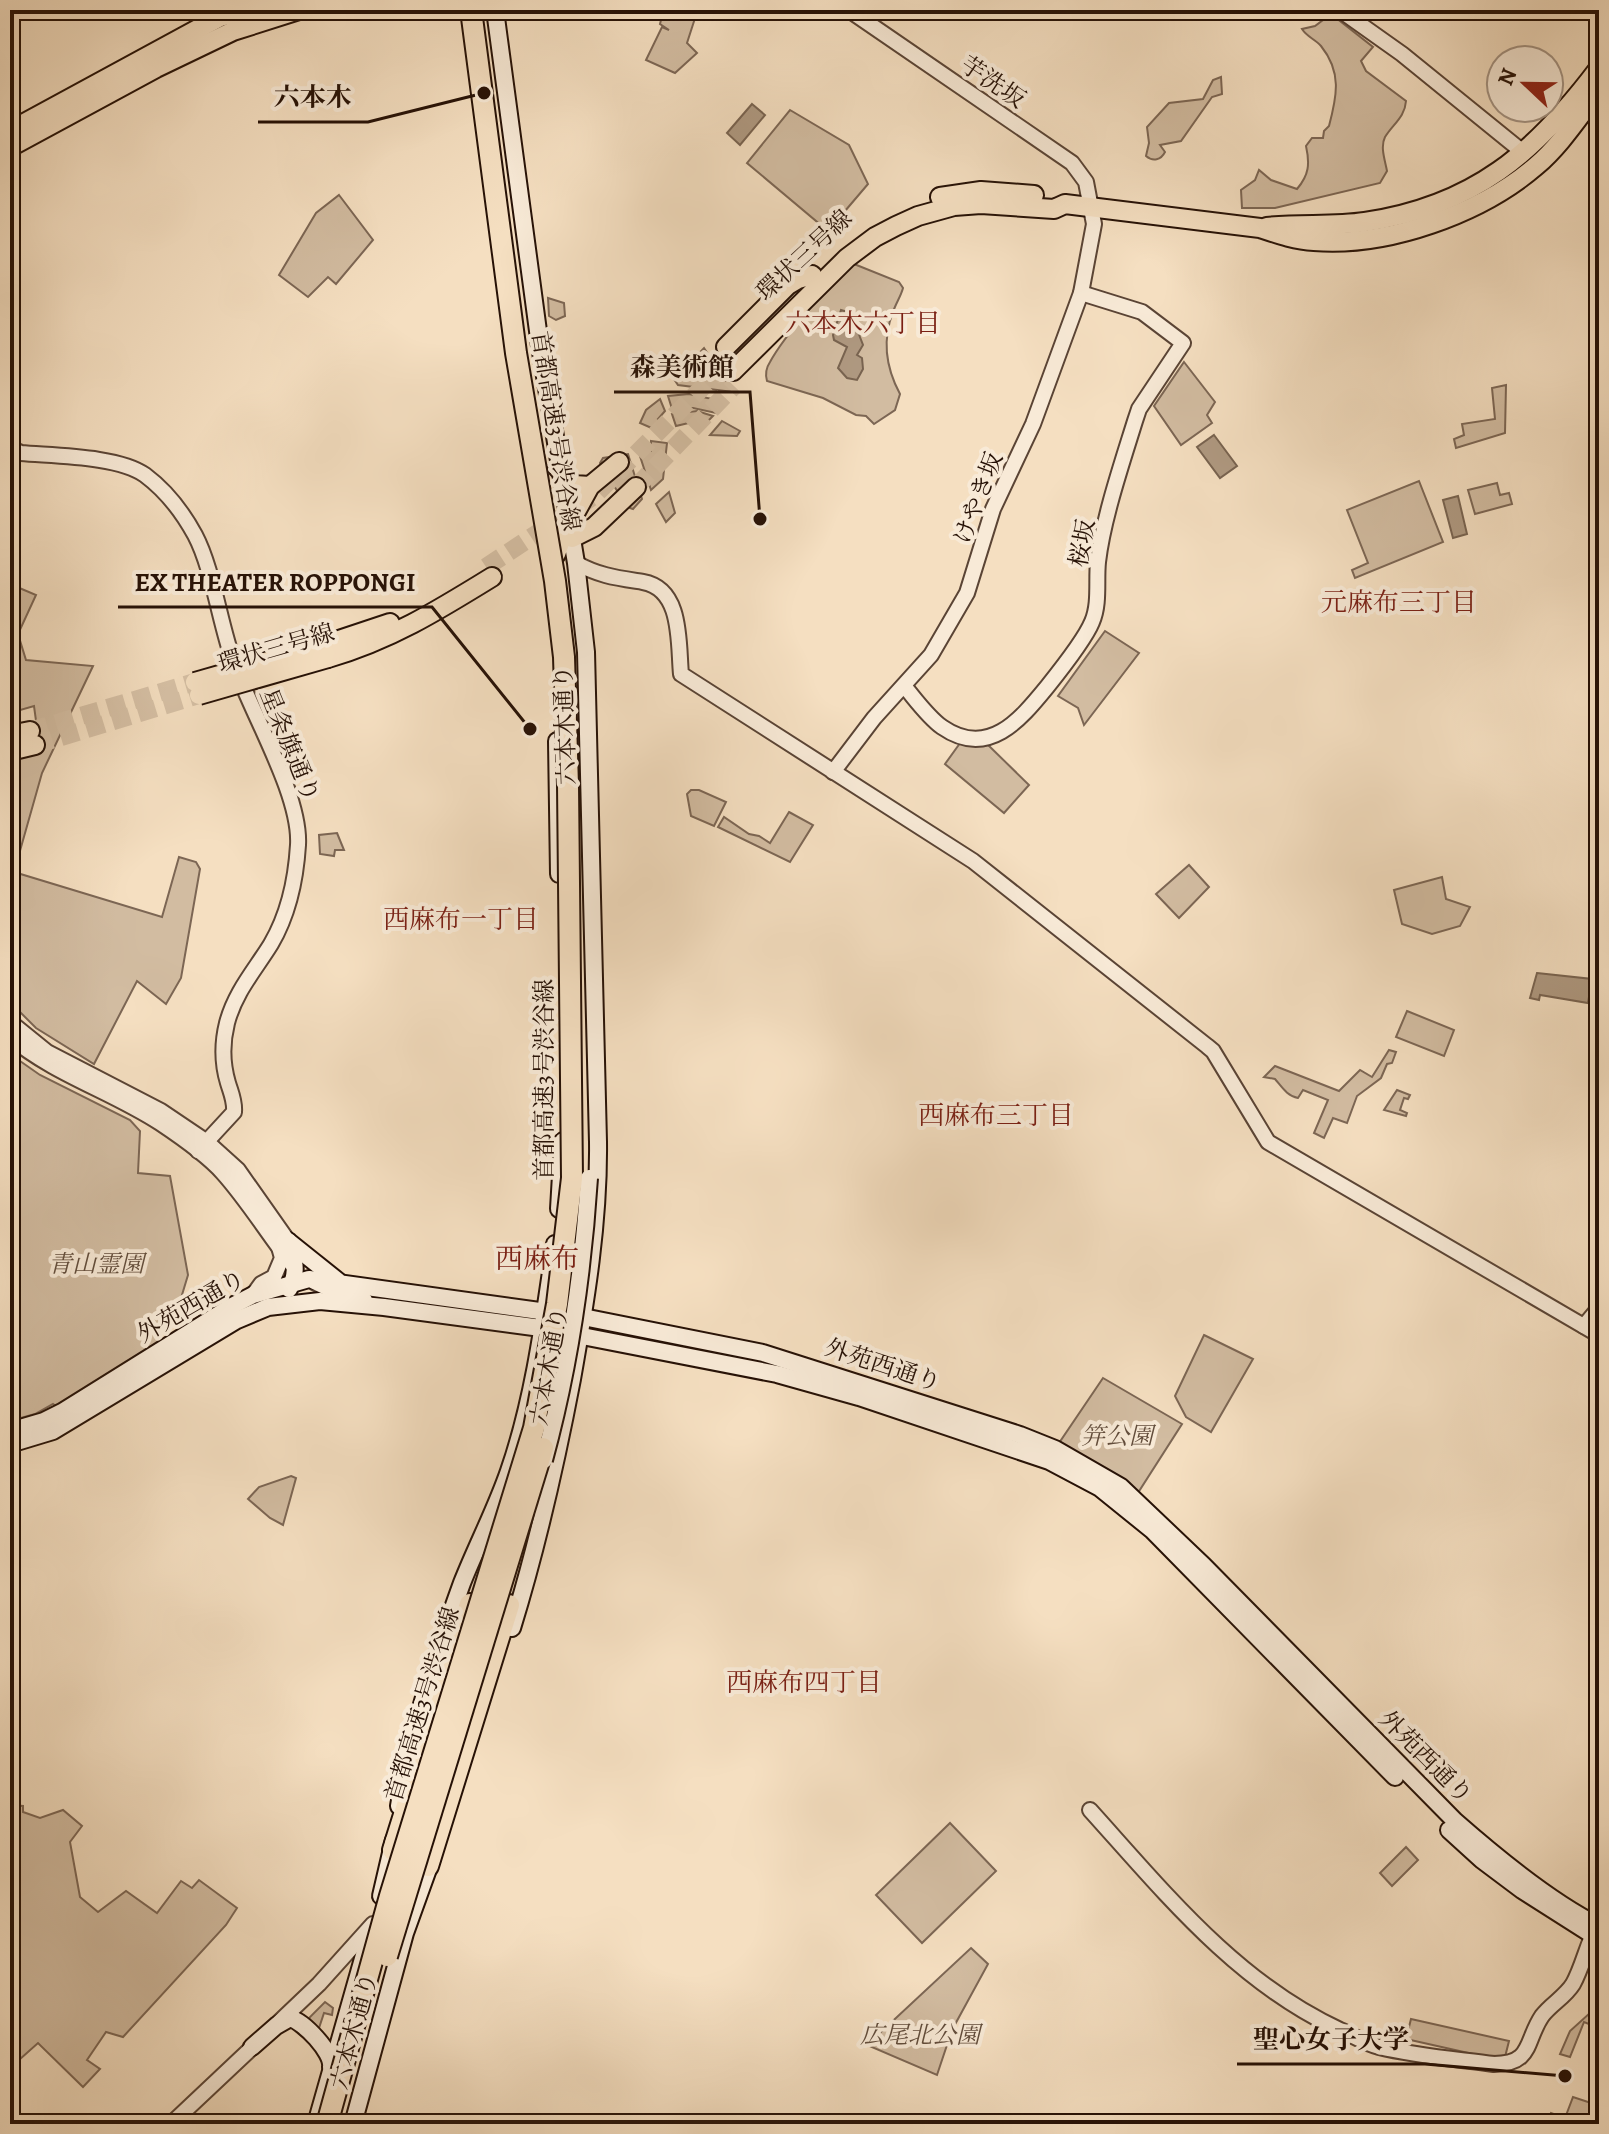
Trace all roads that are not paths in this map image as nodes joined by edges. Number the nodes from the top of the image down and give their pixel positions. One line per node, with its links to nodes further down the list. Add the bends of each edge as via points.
1 (246, 10): 9 (main road)
2 (299, 10): 9 (main road)
3 (463, 10): 11 (main road)
4 (471, 10): 58 (highway, 首都高速3号渋谷線, bridge, via 516,353 564,657 572,1178 557,1304)
5 (482, 10): 11 (main road, via 484,49); 62 (highway, 首都高速3号渋谷線, bridge, via 576,656 585,1177 570,1306)
6 (495, 10): 22 (main road)
7 (849, 10): 17 (street, 芋洗坂, via 1072,163 1086,182)
8 (1340, 10): 15 (street)
9 (222, 20): 13 (main road); 14 (main road, via 156,68)
10 (1599, 68): 15 (main road, 環状三号線)
11 (472, 78): 25 (main road, via 509,366)
12 (1599, 91): 18 (main road, 環状三号線, via 1536,166 1437,223 1341,241 1290,238)
13 (10, 131)
14 (10, 147)
15 (1524, 153): 18 (main road, 環状三号線, via 1479,183 1417,212 1365,222)
16 (1061, 204): 16 (main road, 環状三号線, via 1055,197 981,191 913,205 878,221 812,275 731,366 785,335 803,301 875,237 954,206 1054,209); 17 (main road, 環状三号線)
17 (1091, 205): 18 (main road, 環状三号線); 19 (street, けやき坂, via 1094,224)
18 (1260, 228)
19 (1081, 293): 29 (street, けやき坂, via 1033,424 993,509 967,593 931,655); 29 (street, 桜坂, via 1142,312 1183,343 1135,421 1101,550 1092,622 1019,721 986,738 941,726)
20 (10, 448): 39 (street, 星条旗通り, via 126,465 156,484 184,517 197,539 233,660 297,822 295,878 279,926 242,986 227,1025 224,1060 234,1112)
21 (619, 462): 23 (main road)
22 (558, 468): 23 (main road, via 574,485); 26 (main road)
23 (590, 486): 26 (main road)
24 (636, 487): 26 (main road, via 594,527)
25 (537, 519): 26 (main road); 35 (main road, 六本木通り, via 556,659)
26 (565, 538): 27 (main road, 六本木通り); 35 (main road, via 576,927)
27 (576, 563): 33 (street, via 603,577 657,587 672,603 681,674); 37 (main road, 六本木通り, via 588,701)
28 (489, 572): 30 (main road, 環状三号線, bridge, via 409,627 356,650 326,651)
29 (905, 687): 33 (street, けやき坂)
30 (197, 689)
31 (10, 735): 32 (main road, via 32,738)
32 (10, 751)
33 (833, 772): 52 (street, via 998,879 1213,1051 1268,1142)
34 (10, 1022): 39 (street, via 47,1052 161,1111)
35 (564, 1028): 38 (main road, 六本木通り)
36 (10, 1037): 39 (street, via 65,1075)
37 (596, 1081): 42 (main road, 六本木通り); 66 (main road, bridge, via 587,1216 552,1431 450,1773)
38 (564, 1101): 51 (main road, 六本木通り); 63 (main road, bridge, via 568,1179 554,1303 530,1429)
39 (202, 1147): 40 (street); 41 (street)
40 (220, 1169): 41 (street); 43 (street)
41 (238, 1170): 43 (street)
42 (593, 1239): 50 (main road, 六本木通り); 51 (main road)
43 (284, 1244): 44 (main road); 45 (main road); 46 (street, via 274,1277)
44 (300, 1276): 45 (main road, 外苑西通り); 46 (main road, 外苑西通り); 47 (main road); 48 (street)
45 (339, 1282): 51 (main road, 外苑西通り)
46 (253, 1295): 59 (main road, 外苑西通り, via 62,1412)
47 (268, 1307): 48 (main road, 外苑西通り, via 320,1301); 57 (main road, 外苑西通り, via 237,1320)
48 (384, 1307): 51 (main road, 外苑西通り)
49 (1599, 1308): 52 (street)
50 (583, 1317): 51 (main road, 外苑西通り); 53 (main road, via 568,1319); 54 (main road, 六本木通り); 68 (main road, 外苑西通り, via 731,1345 864,1383 1055,1449 1121,1487 1455,1821)
51 (549, 1318): 53 (main road, 外苑西通り); 56 (main road, 六本木通り)
52 (1584, 1326): 55 (street)
53 (562, 1332): 54 (main road, 外苑西通り); 56 (main road, via 550,1377)
54 (580, 1335): 66 (main road, 六本木通り, via 558,1452 518,1609 466,1774); 68 (main road, 外苑西通り, via 739,1365 859,1397 1049,1461 1100,1488 1152,1530 1471,1850 1522,1890)
55 (1599, 1335)
56 (530, 1388): 65 (main road, 六本木通り, via 510,1469 463,1582 407,1758)
57 (96, 1405): 60 (main road, 外苑西通り, via 53,1431); 61 (main road, via 46,1439)
58 (534, 1428): 63 (highway, bridge, via 503,1506); 74 (highway, 首都高速3号渋谷線, bridge, via 390,1896)
59 (10, 1431)
60 (10, 1444)
61 (10, 1455)
62 (532, 1491): 66 (highway, bridge, via 526,1541); 76 (highway, 首都高速3号渋谷線, bridge, via 404,1899)
63 (424, 1763): 65 (highway); 67 (main road)
64 (1090, 1810): 68 (street, via 1209,1938 1266,1988 1316,2019 1377,2046 1509,2064 1523,2055 1541,2017 1573,1984)
65 (393, 1850): 67 (main road, 六本木通り)
66 (428, 1866): 69 (main road, 六本木通り)
67 (380, 1926): 69 (street); 70 (street); 71 (main road, 六本木通り, via 351,1996); 75 (main road)
68 (1597, 1932)
69 (405, 1933): 77 (main road, 六本木通り)
70 (252, 2047): 71 (main road, via 285,2019 296,2020 331,2056); 72 (street)
71 (329, 2076): 73 (main road, 六本木通り)
72 (171, 2124)
73 (316, 2124)
74 (327, 2124)
75 (334, 2124)
76 (341, 2124)
77 (353, 2124)

